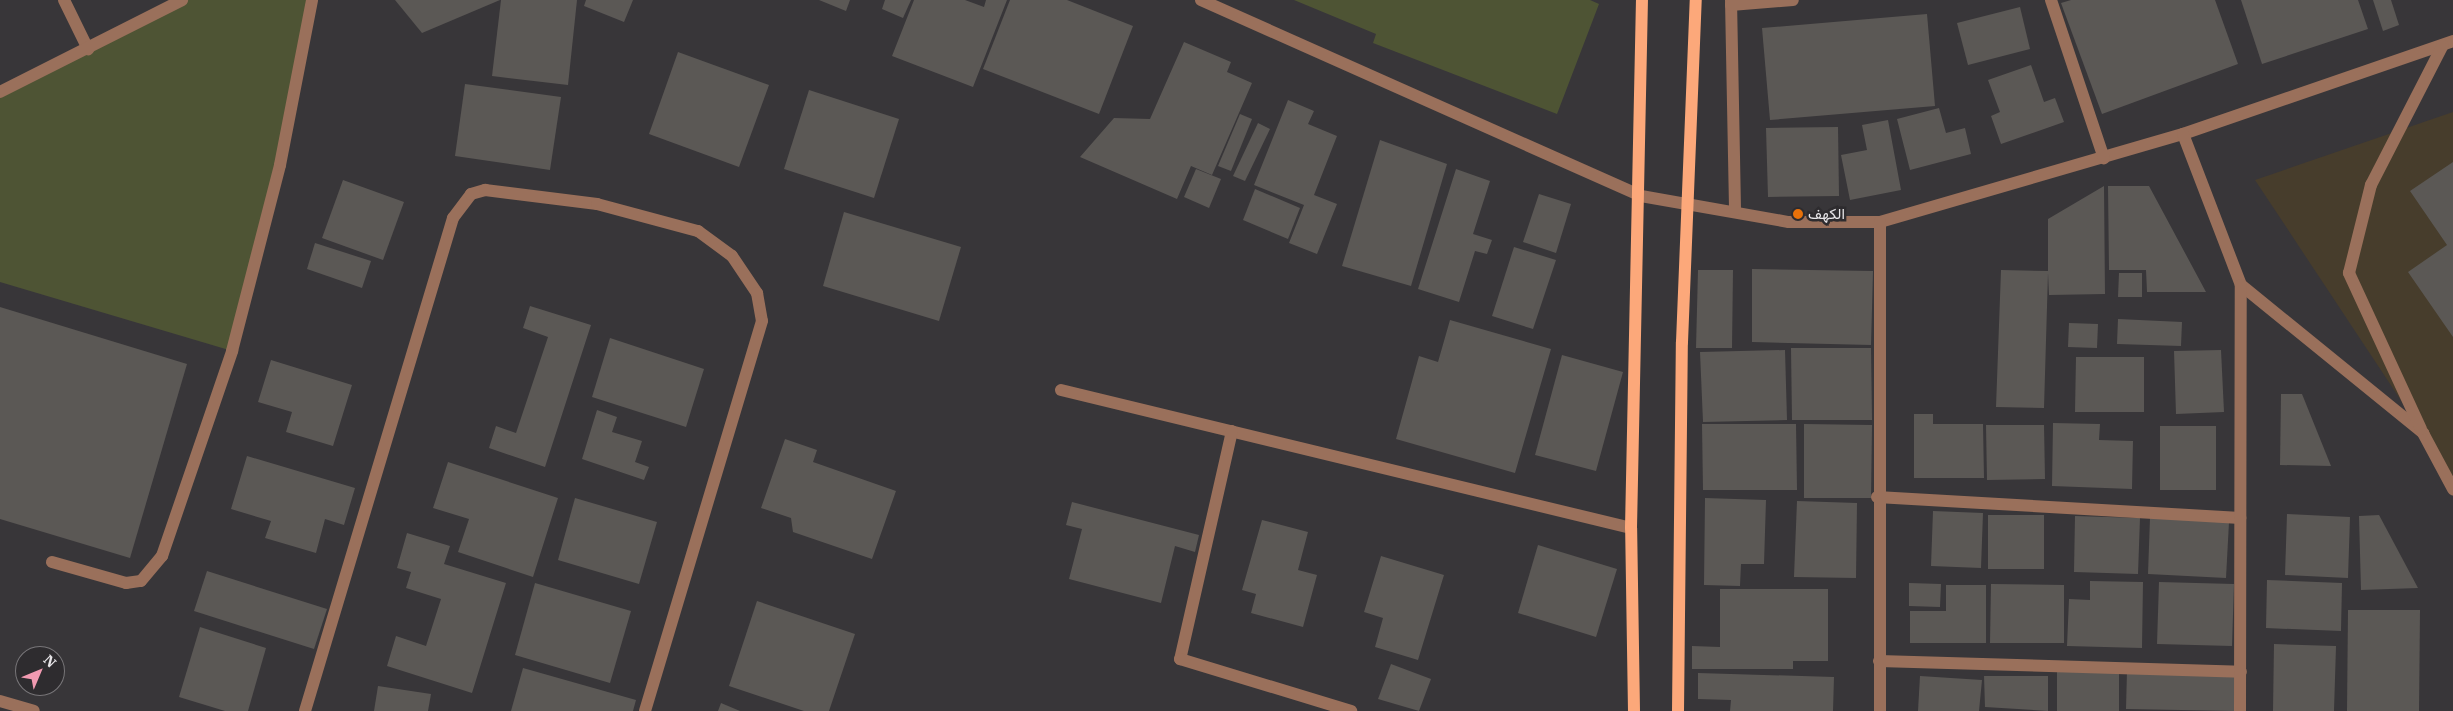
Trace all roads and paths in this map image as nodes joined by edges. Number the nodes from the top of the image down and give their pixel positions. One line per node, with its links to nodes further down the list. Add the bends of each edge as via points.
1 (64, 0): 11 (street)
2 (182, 0): 11 (street)
3 (312, 0): 27 (street, via 280,165 232,351 162,556 141,581 126,583)
4 (1201, 0): 15 (street)
5 (1642, 0): 15 (main road)
6 (1696, 0): 16 (main road)
7 (1793, 0): 9 (street)
8 (2051, 0): 14 (street)
9 (1731, 3): 17 (street)
10 (2448, 43): 13 (street); 22 (street, via 2371,185 2349,273)
11 (88, 49): 12 (street)
12 (0, 92)
13 (2183, 134): 14 (street); 19 (street)
14 (2104, 158): 18 (street)
15 (1641, 196): 16 (street); 26 (main road)
16 (1690, 204): 17 (street); 36 (main road, via 1682,342)
17 (1735, 210): 18 (street, via 1789,222)
18 (1880, 222): 24 (street)
19 (2241, 285): 22 (street); 25 (street)
20 (1061, 390): 21 (street)
21 (1232, 431): 26 (street); 34 (street, via 1180,659)
22 (2423, 433): 23 (street)
23 (2453, 489)
24 (1877, 497): 25 (street); 28 (street)
25 (2240, 518): 29 (street)
26 (1631, 528): 35 (main road)
27 (52, 562)
28 (1879, 661): 29 (street); 37 (street)
29 (2241, 672): 38 (street)
30 (0, 701): 31 (street)
31 (34, 711)
32 (305, 711): 33 (street, via 453,218 471,194 485,190 597,204 698,231 732,256 757,293 762,321)
33 (645, 711)
34 (1351, 711)
35 (1634, 711)
36 (1678, 711)
37 (1880, 711)
38 (2240, 711)

